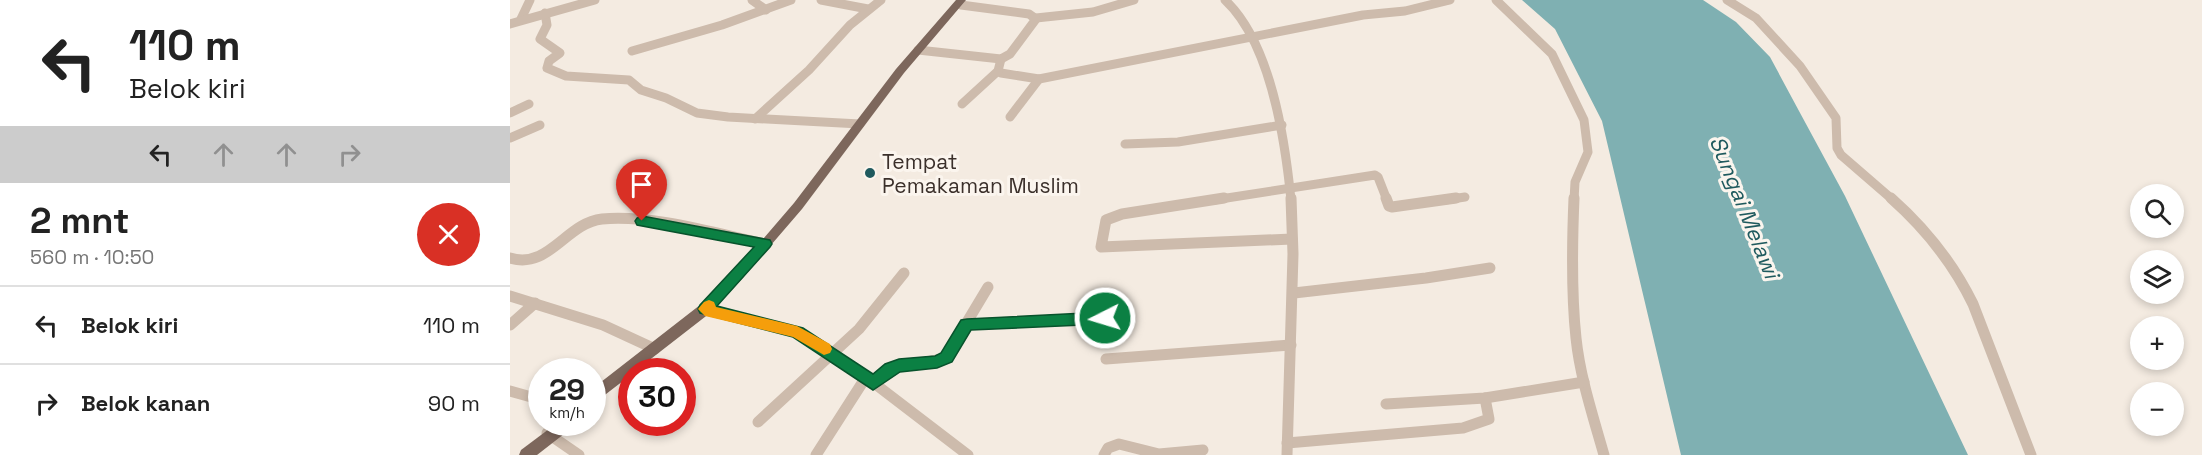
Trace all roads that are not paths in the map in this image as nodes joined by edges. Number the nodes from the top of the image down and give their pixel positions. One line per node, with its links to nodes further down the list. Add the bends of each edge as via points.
1 (530, 0): 17 (street)
2 (594, 0): 15 (street)
3 (752, 0): 14 (street)
4 (791, 0): 14 (street)
5 (821, 0): 13 (street)
6 (881, 0): 13 (street)
7 (1134, 0): 16 (street, via 1093,12)
8 (1225, 0): 19 (street)
9 (1450, 0): 19 (street)
10 (1496, 0): 56 (street, via 1552,54 1584,120 1588,152 1575,182 1571,262 1576,339)
11 (1727, 0): 77 (street, via 1756,18 1800,66 1836,118 1837,148 1841,155 1889,195 1949,257 1973,304)
12 (963, 2): 16 (street); 21 (main road)
13 (868, 9): 29 (street)
14 (766, 10): 20 (street)
15 (546, 13): 17 (street); 29 (street, via 547,25 540,39 560,53 549,61 547,68 566,76 629,80 641,90 697,113)
16 (1036, 18): 22 (street, via 1010,54)
17 (521, 19): 18 (street)
18 (510, 24)
19 (1252, 38): 24 (street); 32 (street)
20 (632, 51)
21 (920, 51): 22 (street); 30 (main road); 46 (main road, via 804,207)
22 (1001, 59): 23 (street)
23 (999, 71): 24 (street); 26 (street)
24 (1039, 79): 28 (street)
25 (529, 104): 27 (street)
26 (962, 104)
27 (510, 113)
28 (1010, 117)
29 (755, 119): 30 (street)
30 (860, 124): 38 (main road)
31 (540, 125): 33 (street)
32 (1282, 125): 34 (street, via 1178,142); 35 (street)
33 (510, 138)
34 (1125, 144)
35 (1291, 189): 36 (street, via 1375,175 1392,207); 37 (street); 37 (street, via 1110,218 1106,220 1101,247)
36 (1465, 197)
37 (1292, 239): 43 (street)
38 (765, 244): 39 (street, via 609,218 587,222 537,259 524,263); 46 (main road)
39 (510, 258)
40 (1490, 268): 43 (street)
41 (904, 273): 52 (street)
42 (988, 288): 48 (street)
43 (1294, 293): 50 (street)
44 (510, 296): 45 (street)
45 (535, 303): 49 (street); 51 (street, via 603,325)
46 (708, 310): 51 (main road); 52 (street, via 797,332); 53 (main road)
47 (1105, 318): 48 (street)
48 (967, 324): 55 (street, via 946,357 937,362 899,365)
49 (510, 325)
50 (1291, 345): 54 (street); 68 (street)
51 (655, 350): 58 (main road)
52 (833, 354): 55 (street); 64 (street)
53 (651, 358)
54 (1106, 359)
55 (870, 380): 73 (street); 74 (street)
56 (1584, 382): 62 (street); 76 (street)
57 (618, 384): 60 (main road)
58 (606, 387)
59 (510, 391): 61 (street)
60 (606, 393)
61 (528, 396)
62 (1485, 398): 63 (street); 68 (street, via 1489,419 1463,428)
63 (1386, 404)
64 (758, 422)
65 (544, 436): 70 (main road)
66 (546, 436): 71 (main road)
67 (558, 436): 72 (street)
68 (1287, 449)
69 (1203, 450): 75 (street, via 1159,454 1119,444 1108,448)
70 (518, 455)
71 (526, 455)
72 (579, 455)
73 (816, 455)
74 (968, 455)
75 (1104, 455)
76 (1604, 455)
77 (2031, 455)

